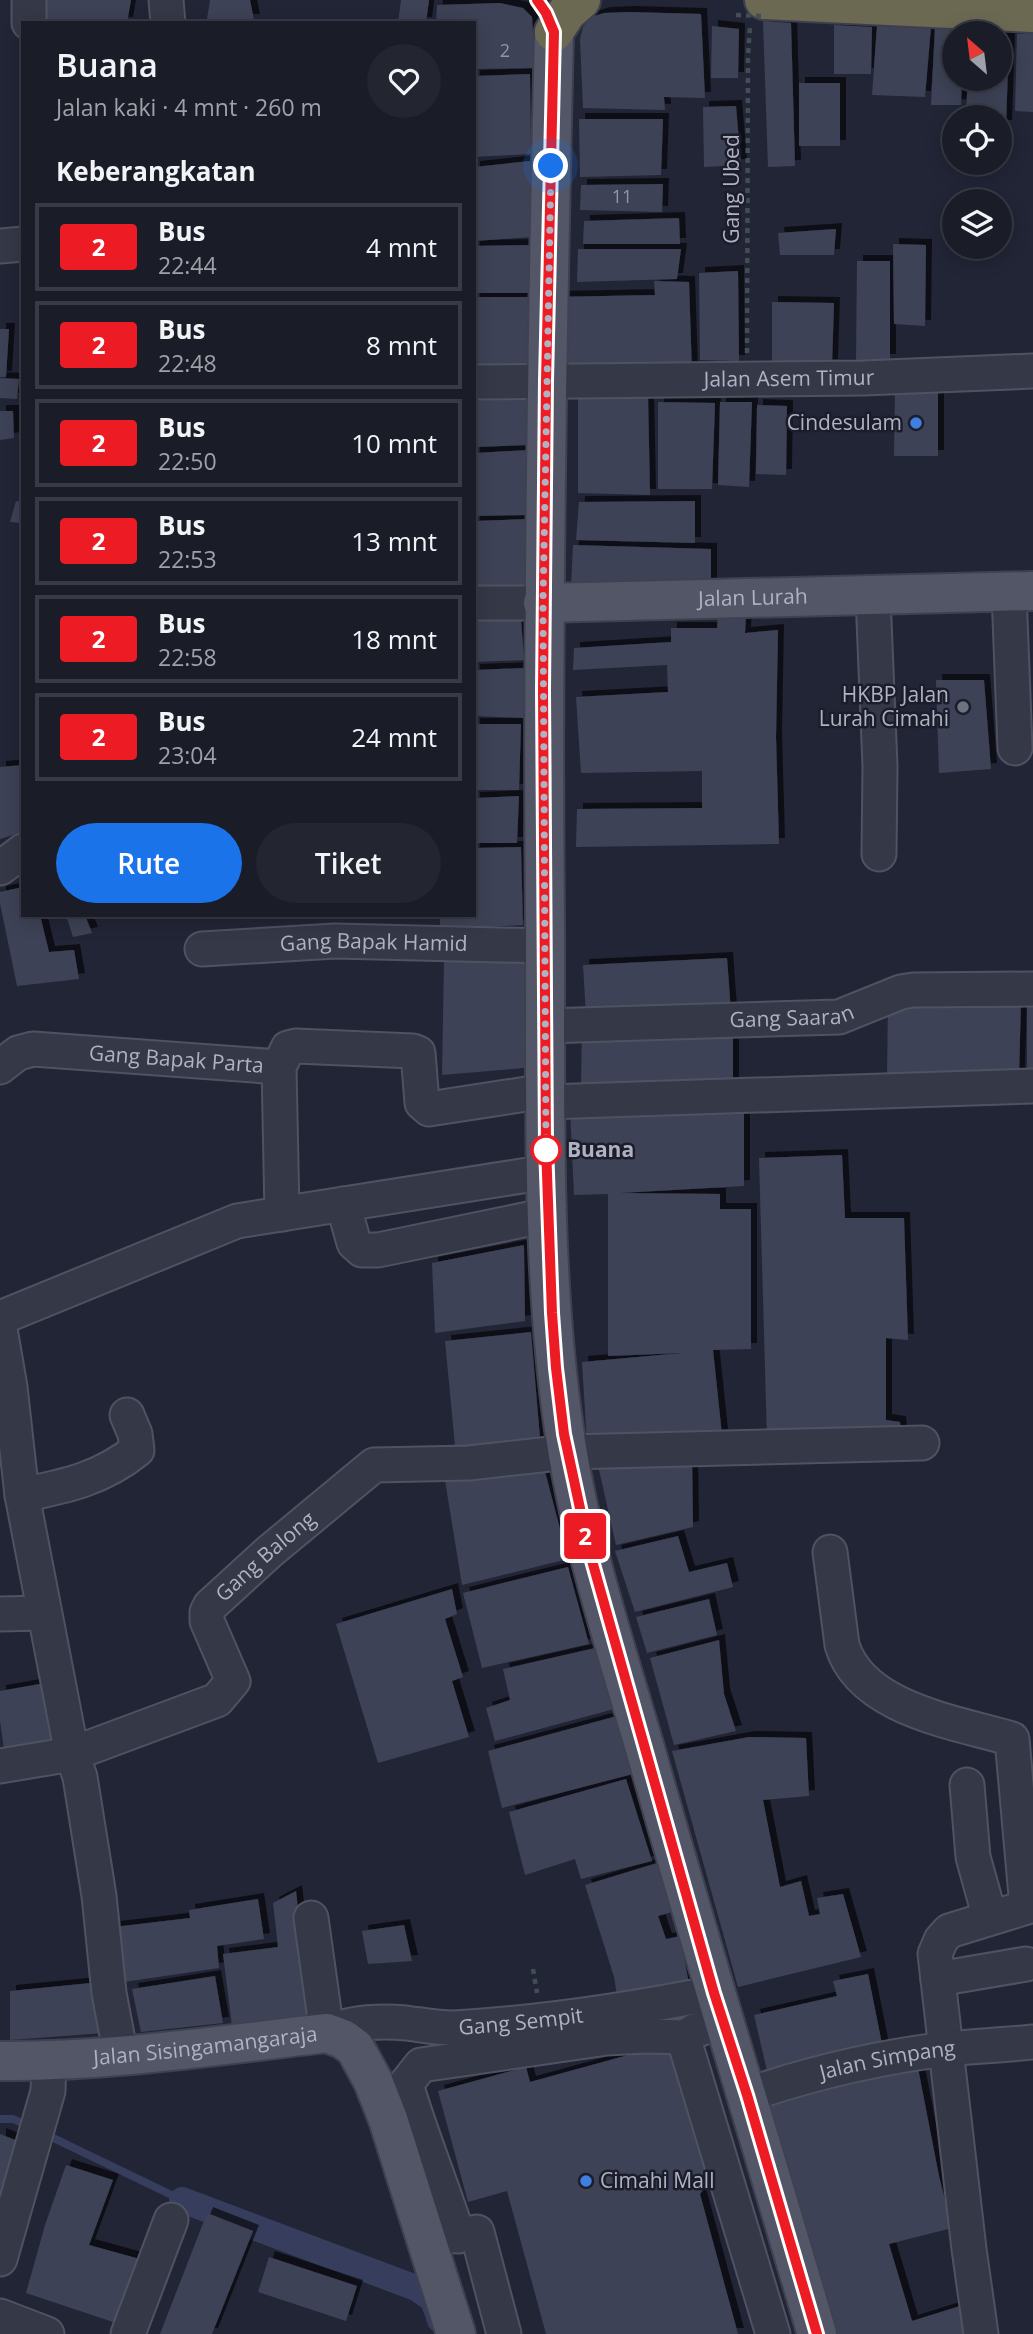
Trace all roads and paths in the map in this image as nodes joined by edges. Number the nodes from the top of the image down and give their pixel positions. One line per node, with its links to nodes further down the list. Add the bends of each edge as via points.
1 (29, 0): 7 (street)
2 (166, 0): 8 (street)
3 (580, 0): 6 (highway, via 567,12)
4 (753, 11): 5 (highway); 12 (path, Gang Ubed, via 748,55)
5 (1033, 13)
6 (546, 16): 13 (main road)
7 (29, 21)
8 (168, 21)
9 (21, 244): 10 (street)
10 (0, 246)
11 (1033, 371): 12 (street, Jalan Asem Timur)
12 (747, 379): 13 (street, Jalan Asem Timur)
13 (546, 381): 14 (street, Jalan Asem Timur); 18 (main road)
14 (476, 382)
15 (1021, 591): 16 (main road, Jalan Lurah); 19 (street)
16 (873, 596): 18 (main road, Jalan Lurah); 21 (street)
17 (476, 603): 18 (street, Jalan Lurah)
18 (543, 603): 23 (main road)
19 (1015, 748)
20 (21, 852): 22 (street)
21 (879, 853)
22 (0, 867)
23 (545, 946): 24 (street, Gang Bapak Hamid, via 335,941); 26 (main road)
24 (202, 949)
25 (1033, 989): 26 (street, Gang Saaran, via 913,990 839,1017)
26 (545, 1026): 30 (main road)
27 (0, 1067): 28 (street, Gang Bapak Parta, via 18,1052 33,1049)
28 (279, 1067): 30 (street, Gang Bapak Parta, via 285,1051 296,1046 406,1050 418,1053 422,1103 429,1109); 33 (street)
29 (1033, 1086): 30 (street)
30 (546, 1097): 31 (main road)
31 (547, 1172): 32 (street); 34 (main road)
32 (342, 1204): 33 (street); 34 (street, via 354,1243 362,1250)
33 (282, 1213): 35 (street, via 237,1221)
34 (548, 1215): 39 (main road, via 556,1368)
35 (0, 1318)
36 (0, 1329): 40 (street, via 10,1387)
37 (127, 1415): 40 (street, via 136,1450 122,1462 74,1485)
38 (922, 1443): 39 (street)
39 (568, 1452): 45 (street, Gang Balong, via 469,1463 372,1466 210,1606 207,1621 233,1681 226,1692 217,1700); 53 (main road, via 590,1554)
40 (14, 1480): 42 (street)
41 (830, 1552): 44 (street, via 846,1660 872,1689 907,1708)
42 (44, 1613): 43 (street); 45 (street)
43 (0, 1614)
44 (1022, 1740): 48 (street)
45 (72, 1754): 46 (street); 58 (street, via 80,1777)
46 (0, 1766)
47 (967, 1785): 49 (street, via 973,1857)
48 (1030, 1907): 49 (street)
49 (990, 1918): 52 (street, via 949,1931 941,1940 935,1954)
50 (311, 1919): 54 (street)
51 (1026, 1964): 52 (street)
52 (938, 1979): 57 (street)
53 (719, 2007): 54 (street, Gang Sempit, via 450,2028 376,2023); 55 (street); 61 (main road)
54 (327, 2033): 58 (main road, Jalan Sisingamangaraja); 63 (main road, Jalan Sisingamangaraja, via 343,2039 363,2060)
55 (685, 2037): 63 (street, via 607,2038 421,2065 406,2084 442,2186); 70 (street)
56 (1033, 2042): 57 (street, Jalan Simpang)
57 (945, 2049): 61 (street, Jalan Simpang, via 843,2067); 72 (street)
58 (121, 2056): 60 (main road, Jalan Sisingamangaraja)
59 (0, 2062): 60 (main road, Jalan Sisingamangaraja)
60 (48, 2076): 64 (street, via 35,2143)
61 (747, 2095): 71 (main road)
62 (171, 2220): 67 (street)
63 (442, 2240): 68 (main road, Jalan Sisingamangaraja); 69 (street, via 477,2232)
64 (0, 2259)
65 (0, 2316): 66 (street)
66 (47, 2334)
67 (128, 2334)
68 (456, 2334)
69 (504, 2334)
70 (773, 2334)
71 (817, 2334)
72 (981, 2334)

